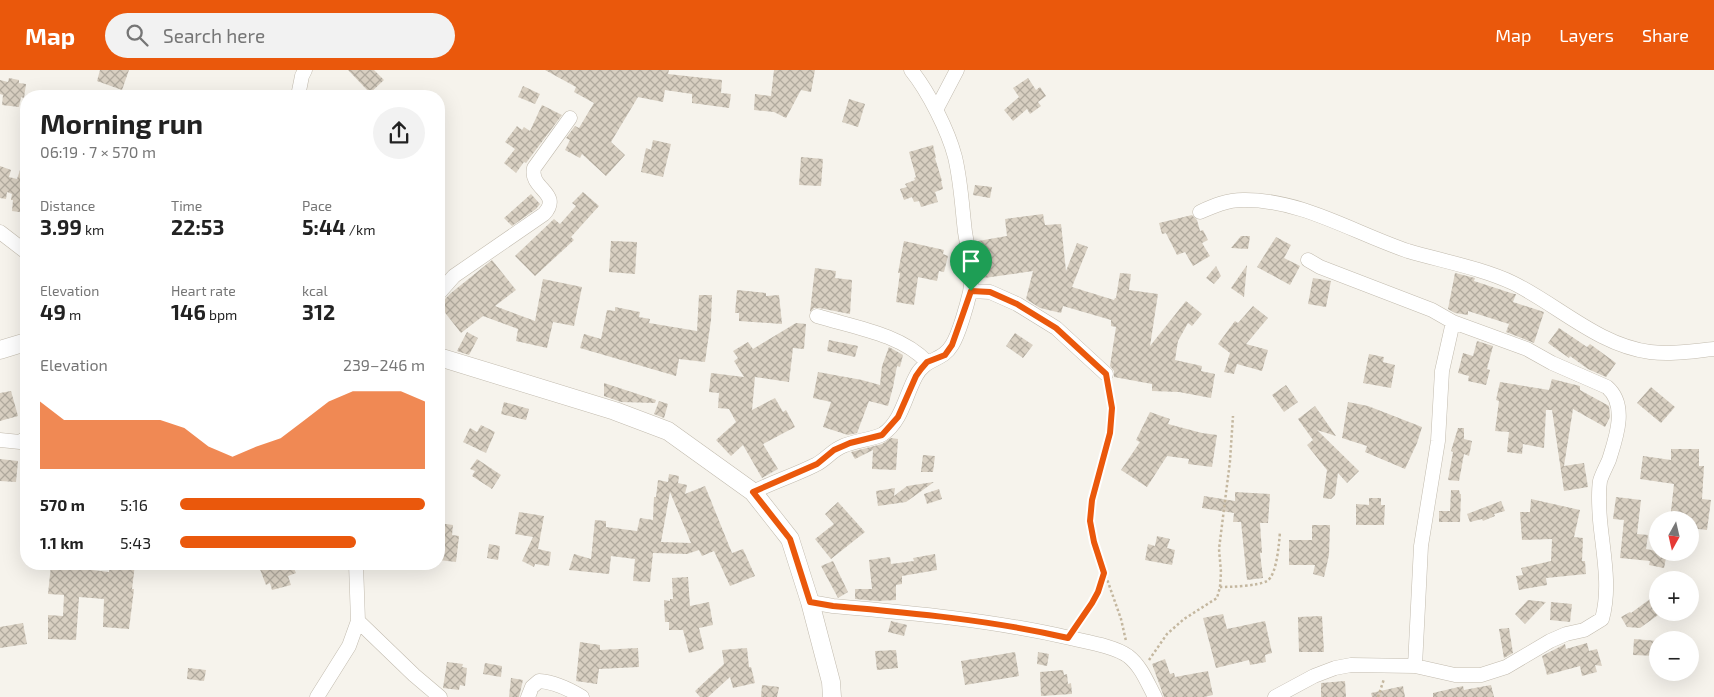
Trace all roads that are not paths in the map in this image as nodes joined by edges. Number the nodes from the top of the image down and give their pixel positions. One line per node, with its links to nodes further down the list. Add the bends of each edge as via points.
1 (911, 70): 5 (street)
2 (958, 70): 5 (street)
3 (300, 72): 4 (street)
4 (298, 90)
5 (936, 110): 12 (street, via 959,178)
6 (570, 118): 11 (street, via 532,174 548,196 549,208 454,276)
7 (1200, 212): 16 (street, via 1218,204 1242,200 1304,210 1407,250 1512,282 1582,325 1629,347 1650,352)
8 (0, 232): 9 (street)
9 (20, 247)
10 (1308, 260): 14 (street, via 1432,310)
11 (445, 286)
12 (971, 291): 19 (street, via 952,345 945,355); 20 (street, via 990,292 1017,304 1056,328)
13 (817, 316): 19 (street, via 885,336 918,352)
14 (1453, 322): 27 (street, via 1442,371 1438,441 1421,546); 27 (street, via 1527,349 1608,387 1614,393 1619,418 1609,460 1600,480 1599,502 1606,604 1602,619 1584,630 1550,641 1506,667 1481,675 1455,676)
15 (20, 344): 17 (street)
16 (1714, 349)
17 (0, 350)
18 (445, 359): 23 (street, via 615,411 668,431)
19 (927, 362): 23 (street, via 916,376 898,417 882,435 834,450 817,464)
20 (1106, 374)
21 (0, 440): 22 (street)
22 (20, 442)
23 (753, 492): 25 (street, via 790,539)
24 (356, 570): 26 (street)
25 (810, 602): 32 (street); 33 (street, via 982,621 1102,646 1127,656 1139,667)
26 (358, 621): 28 (street, via 349,646); 29 (street)
27 (1415, 666): 34 (street, via 1351,665 1335,668)
28 (317, 697)
29 (440, 697)
30 (528, 697): 31 (street, via 539,680)
31 (582, 697)
32 (832, 697)
33 (1154, 697)
34 (1275, 697)

